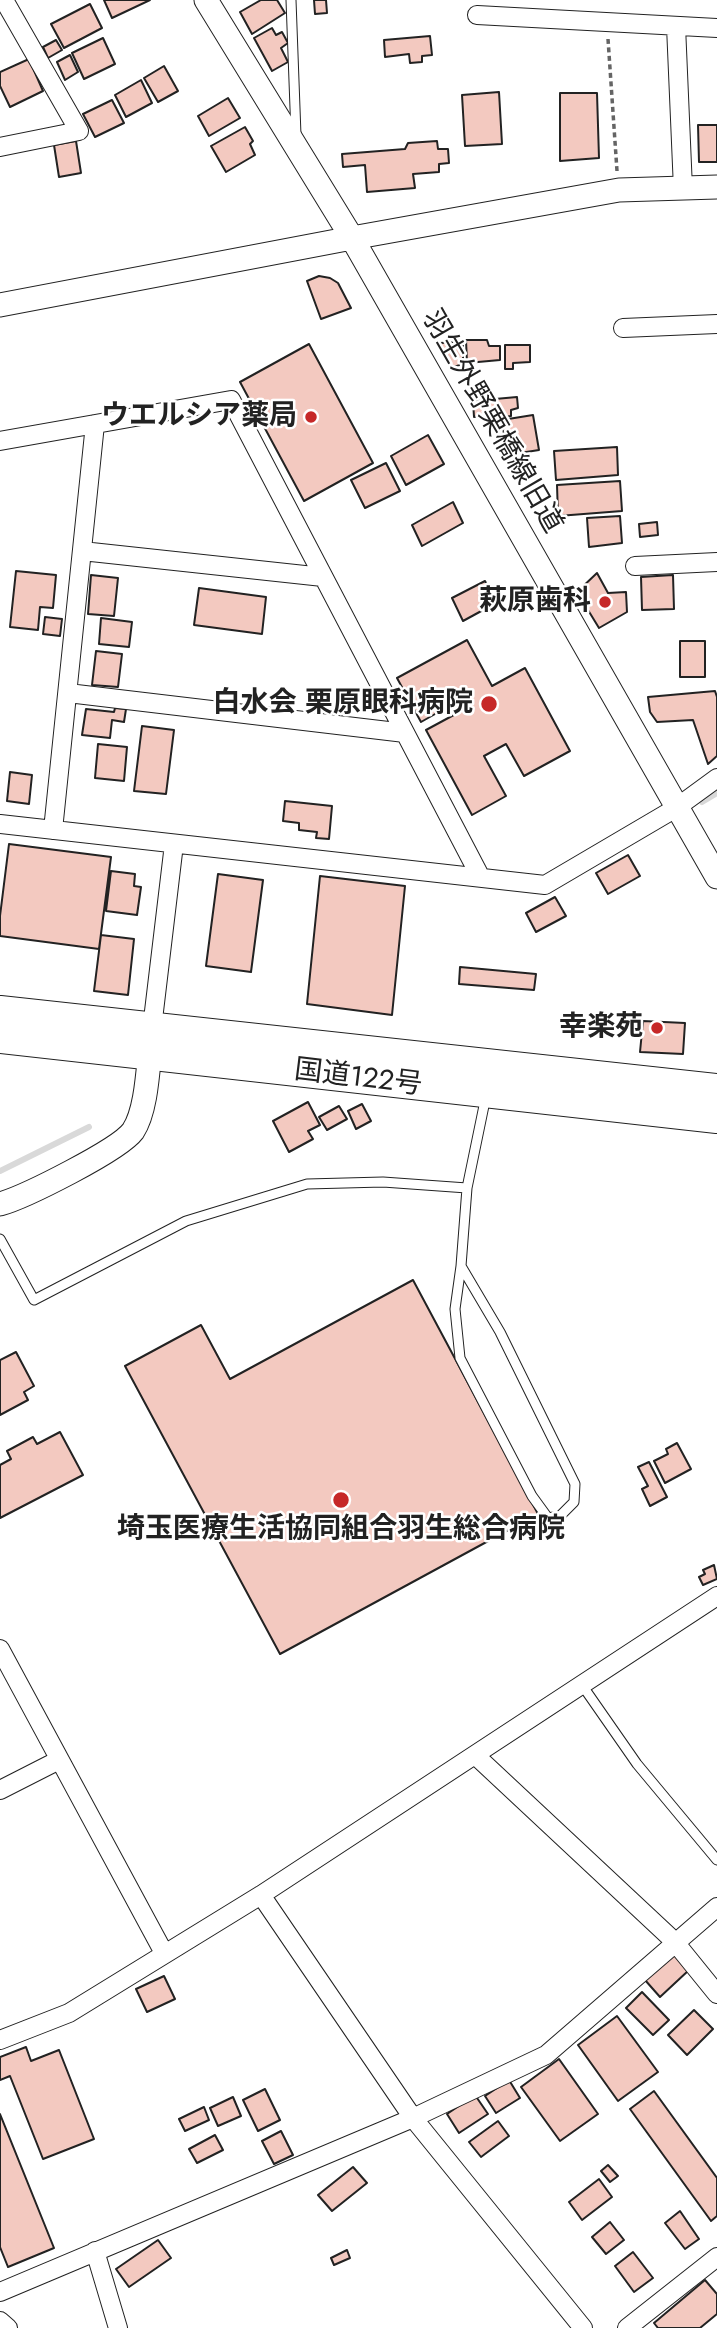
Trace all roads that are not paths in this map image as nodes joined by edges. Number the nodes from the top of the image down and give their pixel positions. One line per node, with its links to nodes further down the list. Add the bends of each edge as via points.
1 (4, 0): 7 (street, via 79,131)
2 (206, 0): 8 (street, 羽生外野栗橋線旧道)
3 (291, 0): 8 (lane)
4 (477, 15): 5 (street)
5 (676, 26): 6 (street); 10 (street)
6 (717, 28)
7 (0, 147)
8 (297, 150): 11 (street, 羽生外野栗橋線旧道)
9 (717, 187): 10 (street)
10 (683, 189): 11 (street, via 619,190)
11 (352, 238): 12 (street); 24 (street, 羽生外野栗橋線旧道)
12 (0, 305)
13 (717, 324): 14 (street)
14 (623, 328)
15 (95, 424): 16 (street); 17 (street); 20 (street, via 231,400)
16 (0, 441)
17 (82, 551): 20 (street); 21 (street)
18 (717, 562): 19 (street)
19 (635, 566)
20 (323, 577): 22 (street)
21 (68, 693): 22 (street); 26 (street)
22 (405, 733): 29 (street)
23 (717, 778): 24 (street)
24 (676, 808): 28 (street, 羽生外野栗橋線旧道); 29 (street, via 545,885)
25 (0, 824): 26 (street)
26 (53, 830): 27 (street)
27 (174, 844): 29 (street); 32 (street)
28 (717, 877)
29 (481, 878)
30 (0, 1011): 32 (highway, 国道122号)
31 (0, 1038): 32 (highway, 国道122号)
32 (151, 1041): 33 (highway, 国道122号); 34 (highway, 国道122号); 37 (street, via 141,1114 132,1132 112,1149)
33 (717, 1089)
34 (486, 1094): 35 (highway, 国道122号); 36 (lane)
35 (717, 1118)
36 (467, 1188): 38 (lane, via 383,1182 307,1184 186,1221 34,1300); 39 (lane)
37 (0, 1204)
38 (0, 1239)
39 (461, 1266): 39 (lane, via 500,1332 576,1484 574,1502 560,1516 548,1518 532,1496 460,1358 455,1308)
40 (717, 1596): 42 (street)
41 (0, 1649): 44 (street)
42 (582, 1685): 43 (street); 46 (lane, via 637,1764)
43 (475, 1755): 47 (street); 49 (street)
44 (59, 1759): 45 (street); 50 (street)
45 (0, 1790)
46 (717, 1860)
47 (261, 1895): 50 (street); 53 (street)
48 (717, 1906): 49 (street)
49 (674, 1941): 51 (street); 53 (street, via 545,2054)
50 (163, 1953): 52 (street, via 69,2013)
51 (717, 1994)
52 (0, 2040)
53 (413, 2118): 54 (street); 60 (street)
54 (94, 2251): 56 (street); 59 (street)
55 (717, 2257): 61 (street)
56 (0, 2292)
57 (0, 2321): 58 (street)
58 (8, 2328)
59 (118, 2328)
60 (583, 2328)
61 (627, 2328)

